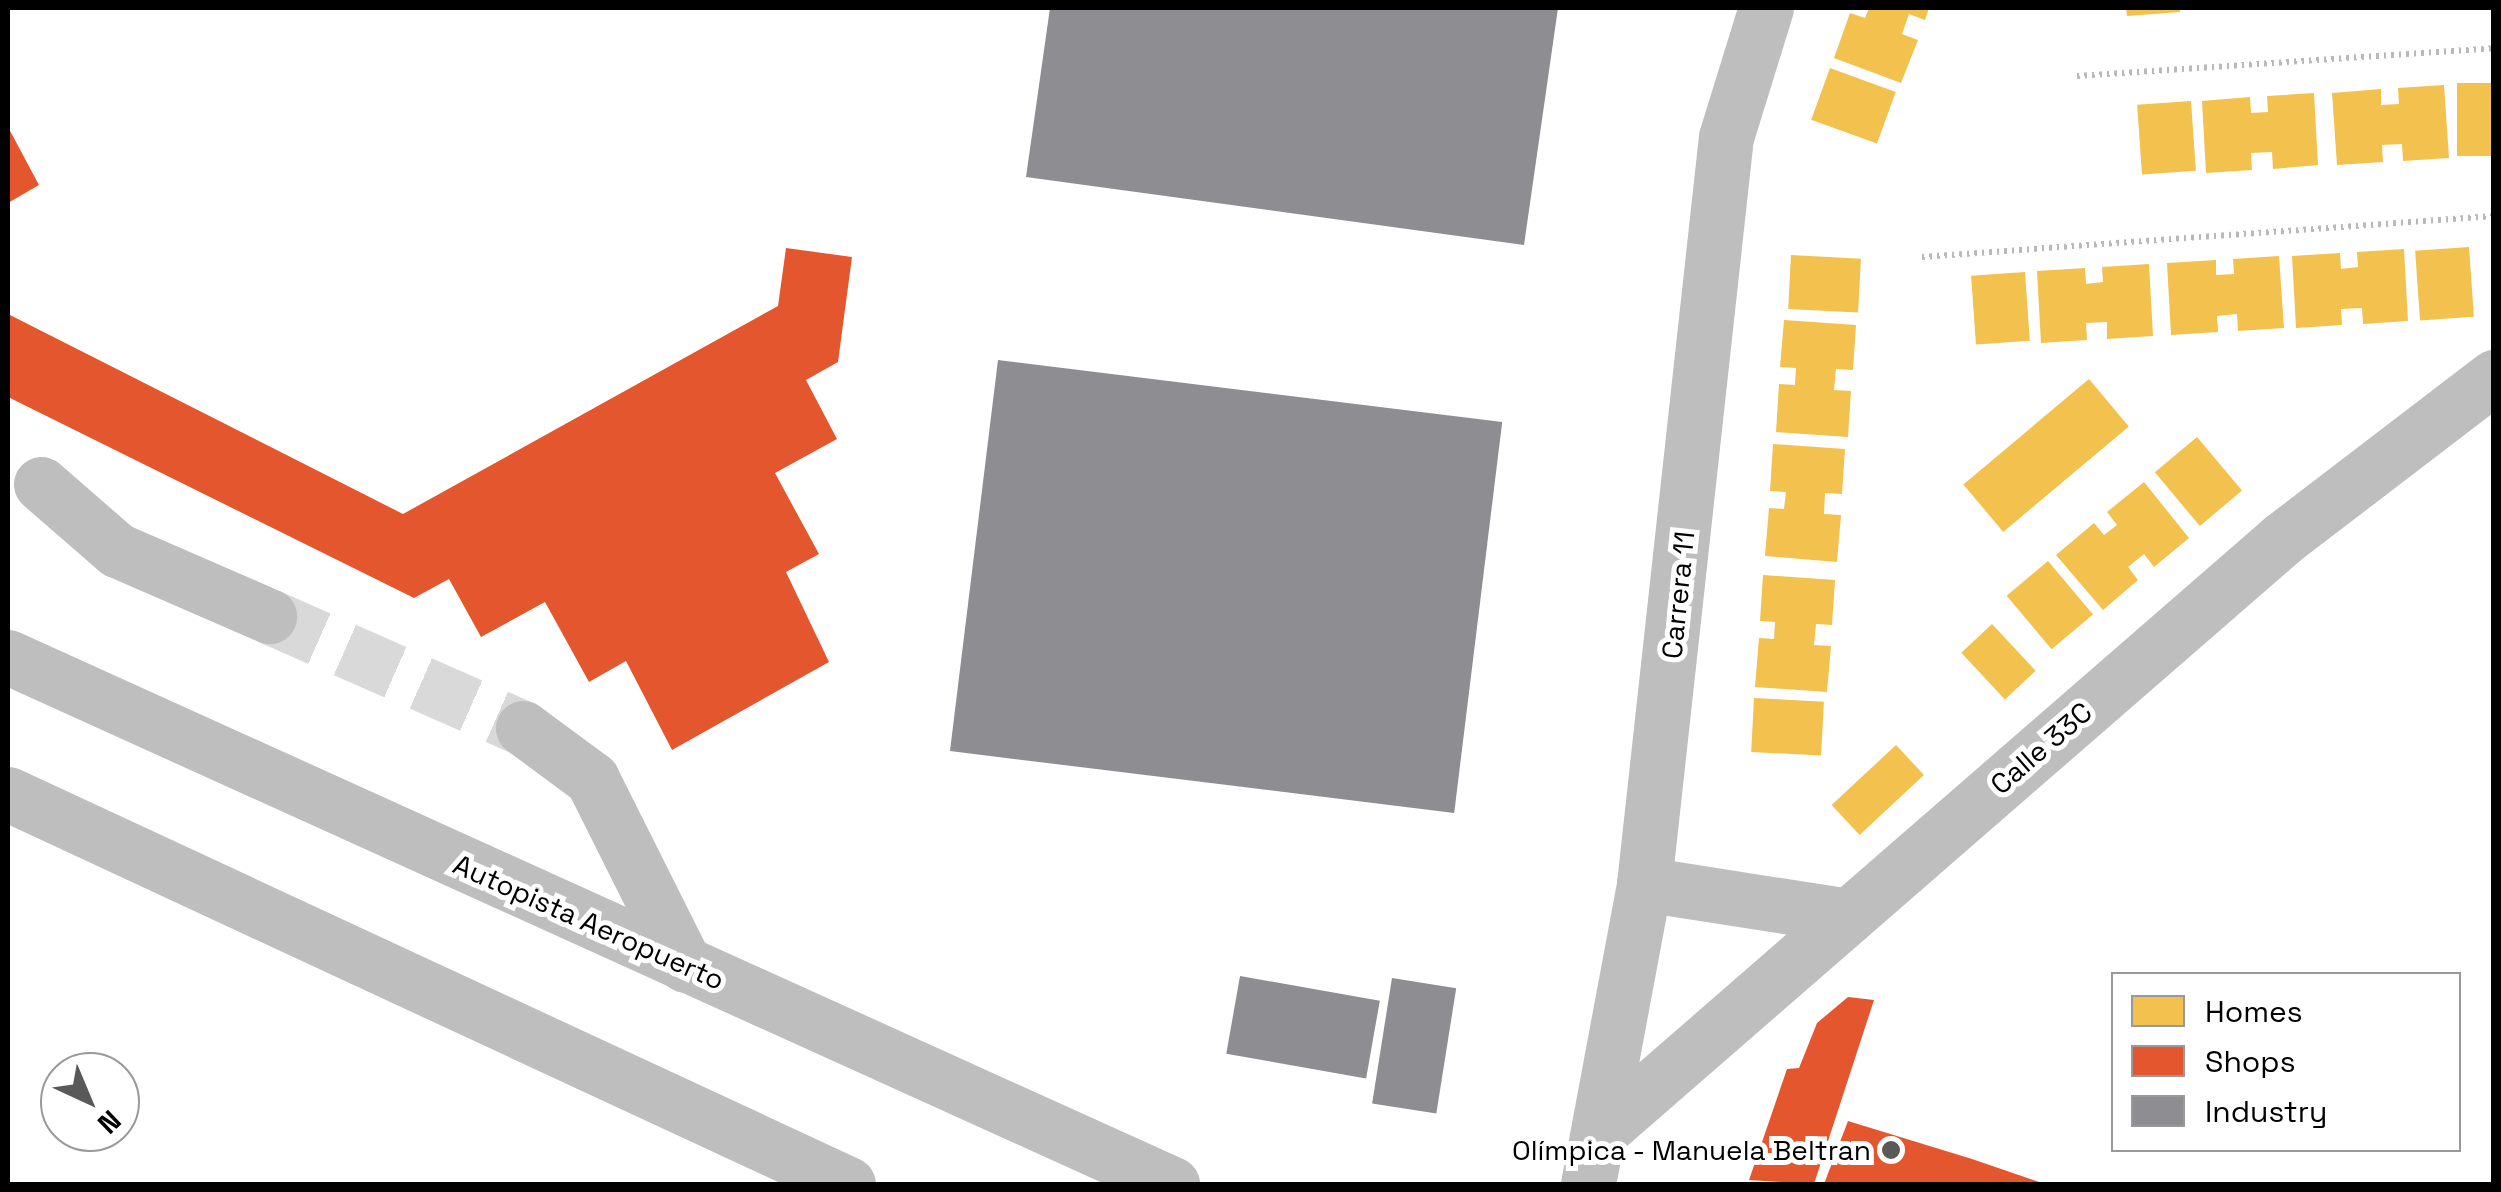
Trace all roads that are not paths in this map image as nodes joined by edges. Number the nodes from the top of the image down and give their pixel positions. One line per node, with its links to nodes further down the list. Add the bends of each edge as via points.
1 (1766, 8): 8 (main road, Carrera 11, via 1726,137)
2 (2494, 377): 9 (main road, Calle 33C, via 2282,538)
3 (41, 484): 4 (main road, via 117,550)
4 (269, 616)
5 (8, 657): 10 (main road, Autopista Aeropuerto)
6 (522, 728): 10 (main road, via 592,780)
7 (8, 794): 12 (main road)
8 (1644, 884): 9 (main road); 11 (main road, Carrera 11)
9 (1849, 916): 11 (main road, Calle 33C)
10 (686, 965): 13 (main road, Autopista Aeropuerto)
11 (1594, 1159)
12 (848, 1184)
13 (1172, 1184)

